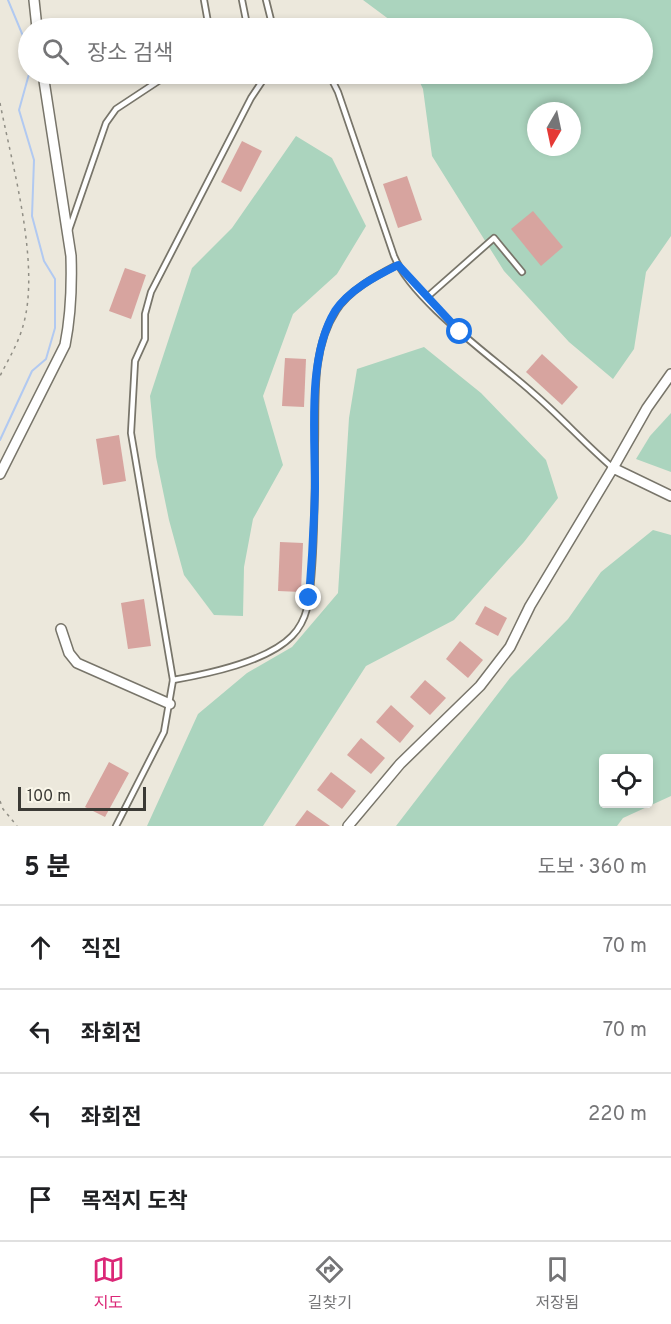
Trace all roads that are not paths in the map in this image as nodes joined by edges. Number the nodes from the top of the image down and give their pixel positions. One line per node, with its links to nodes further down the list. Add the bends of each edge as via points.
1 (34, 0): 5 (street)
2 (204, 0): 6 (lane)
3 (242, 0): 7 (lane)
4 (267, 0): 8 (lane)
5 (36, 18)
6 (207, 18)
7 (246, 18)
8 (271, 18)
9 (45, 84): 13 (street)
10 (154, 84): 13 (lane, via 117,109 106,123)
11 (260, 84): 22 (lane, via 151,292 145,314 145,339 135,361 131,433)
12 (334, 84): 14 (lane)
13 (68, 232): 19 (street, via 72,287 65,345)
14 (398, 265): 16 (lane); 22 (lane, via 368,281 337,308 321,343 314,540 309,598 301,626 291,638 247,662)
15 (522, 272): 16 (lane, via 494,238)
16 (426, 298): 18 (lane)
17 (669, 378): 18 (street)
18 (613, 468): 20 (street); 25 (street, via 530,606 510,647 480,686 400,764)
19 (0, 474)
20 (671, 496)
21 (61, 628): 23 (street, via 69,653 78,663)
22 (173, 680): 23 (lane)
23 (170, 704): 24 (lane, via 164,732)
24 (116, 826)
25 (348, 826)

